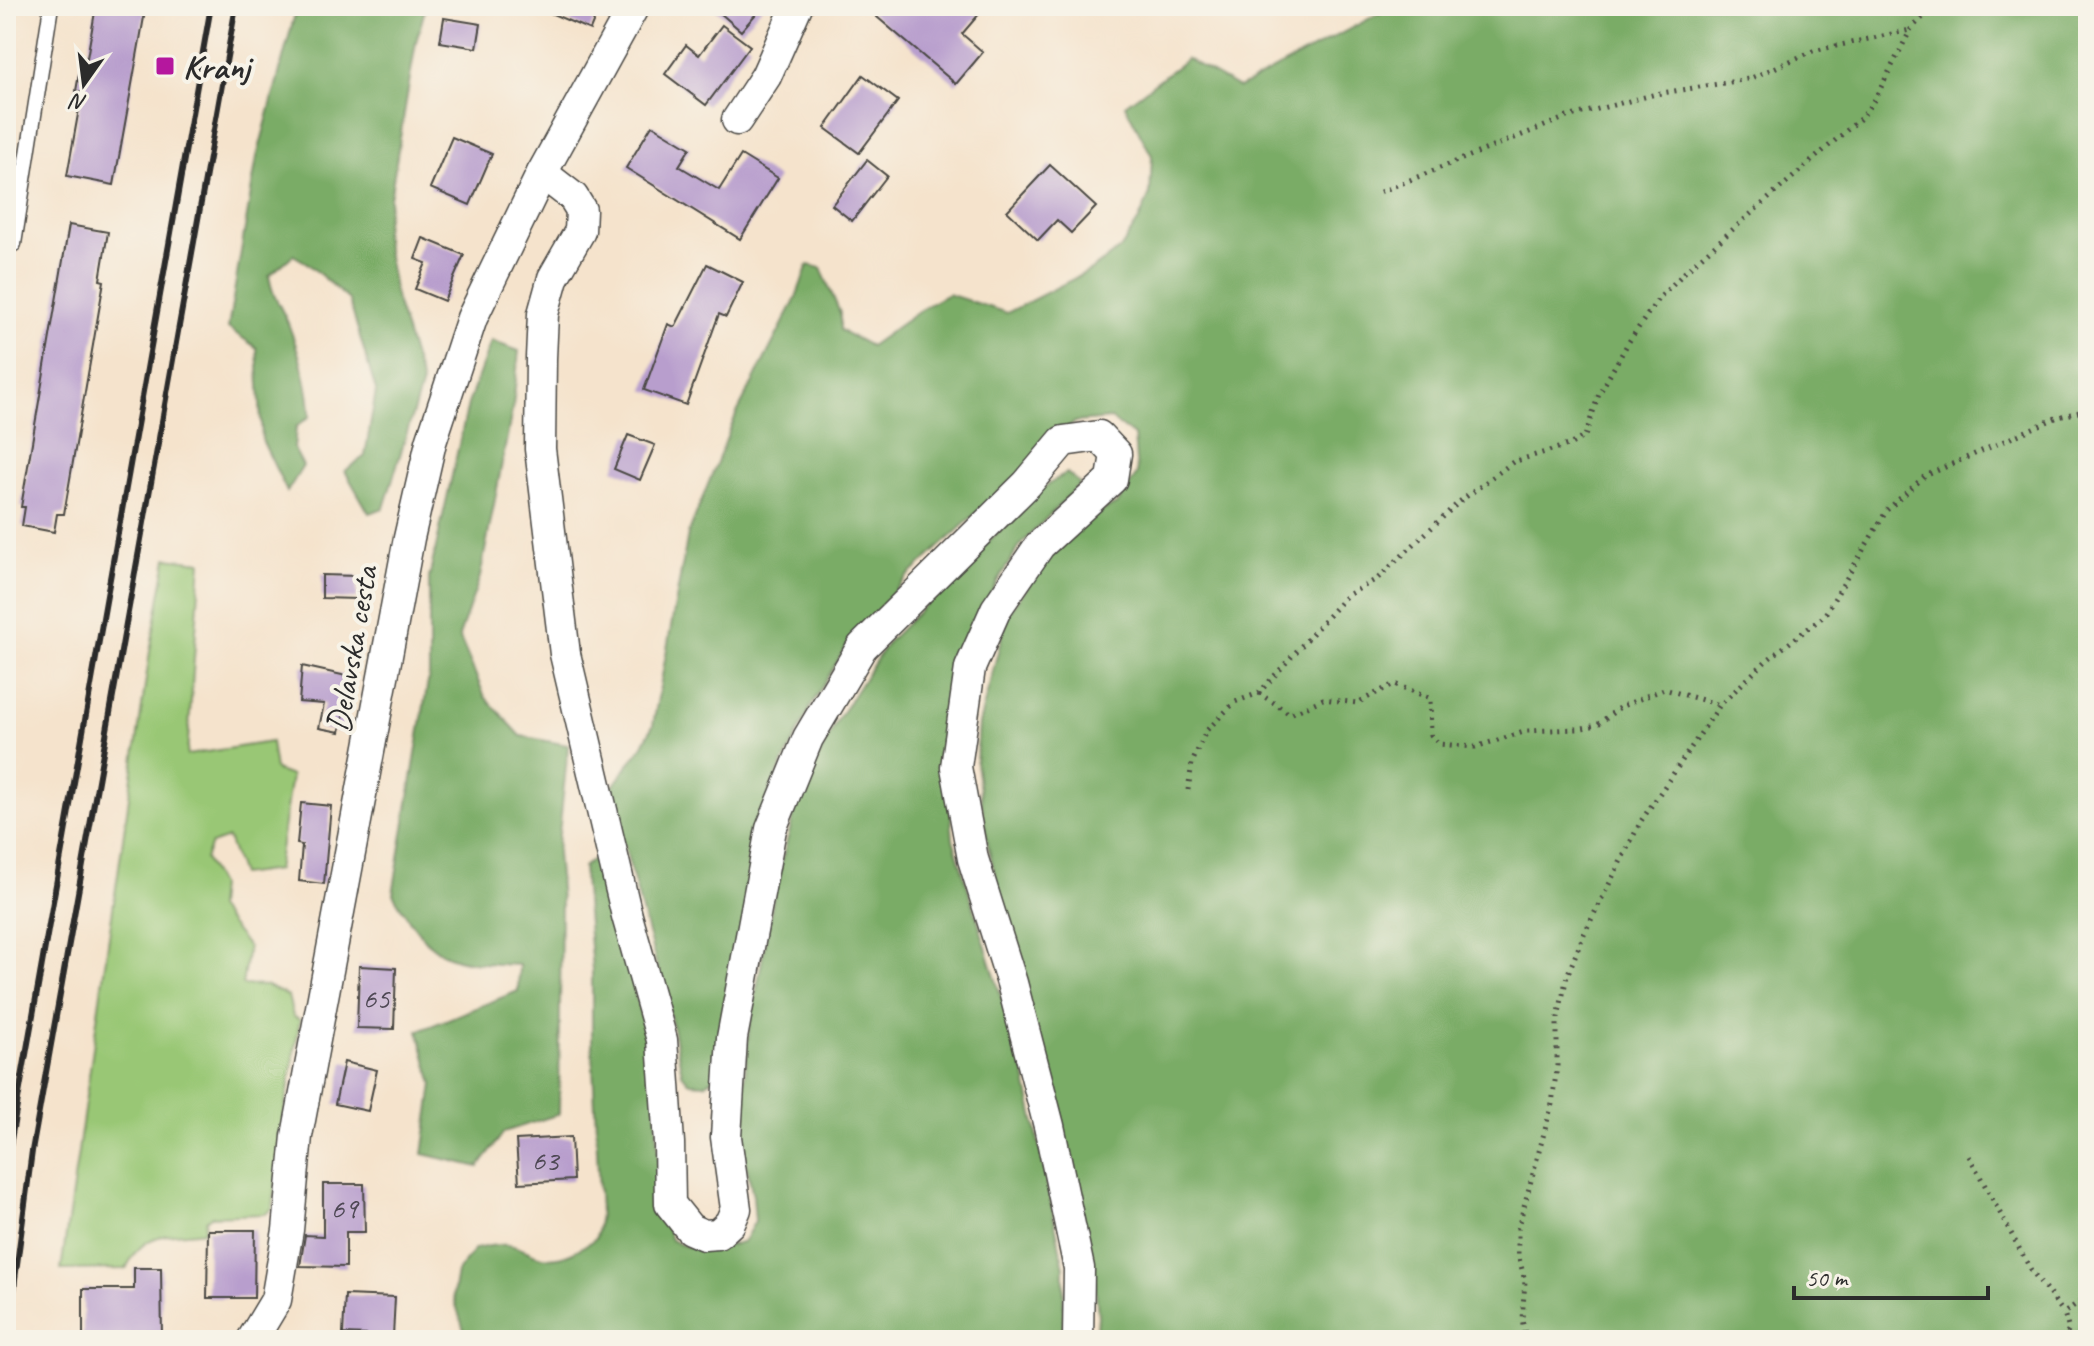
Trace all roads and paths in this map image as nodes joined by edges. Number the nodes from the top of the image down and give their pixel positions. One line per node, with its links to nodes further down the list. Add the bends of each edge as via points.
1 (51, 6): 9 (lane)
2 (634, 6): 7 (street, Delavska cesta)
3 (797, 6): 6 (street, via 766,76)
4 (1934, 6): 5 (path)
5 (1911, 29): 8 (path, via 1813,51 1749,79 1656,94 1567,117); 11 (path, via 1862,117 1658,299 1599,394 1585,436 1513,462 1459,502 1377,579 1346,596)
6 (737, 120)
7 (542, 173): 17 (street, Delavska cesta, via 472,318 431,442 297,1136 276,1300); 18 (street, via 581,210 580,231 553,278 546,302 541,358 540,449 565,654 662,1040 670,1204 690,1229 718,1234 736,1209 726,1137 732,1038 771,829 808,738 862,647 1027,484 1063,441 1099,436 1116,454 1112,479 1040,545 996,609 970,668 956,767 973,859 1049,1126 1079,1268)
8 (1380, 192)
9 (14, 244)
10 (2088, 410): 12 (path, via 2058,417 1925,476 1887,510 1824,616)
11 (1259, 693): 12 (path, via 1290,714 1323,699 1357,703 1394,684 1430,698 1431,735 1439,744 1475,747 1527,731 1597,725 1620,707 1664,689); 13 (path, via 1235,702 1206,731 1192,763)
12 (1720, 705): 19 (path, via 1641,821 1567,976 1557,1022 1552,1104 1518,1228)
13 (1188, 790)
14 (1969, 1156): 16 (path, via 2031,1270)
15 (2088, 1295): 16 (path)
16 (2064, 1313): 20 (path, via 2069,1330)
17 (252, 1340)
18 (1078, 1340)
19 (1526, 1340)
20 (2063, 1340)

